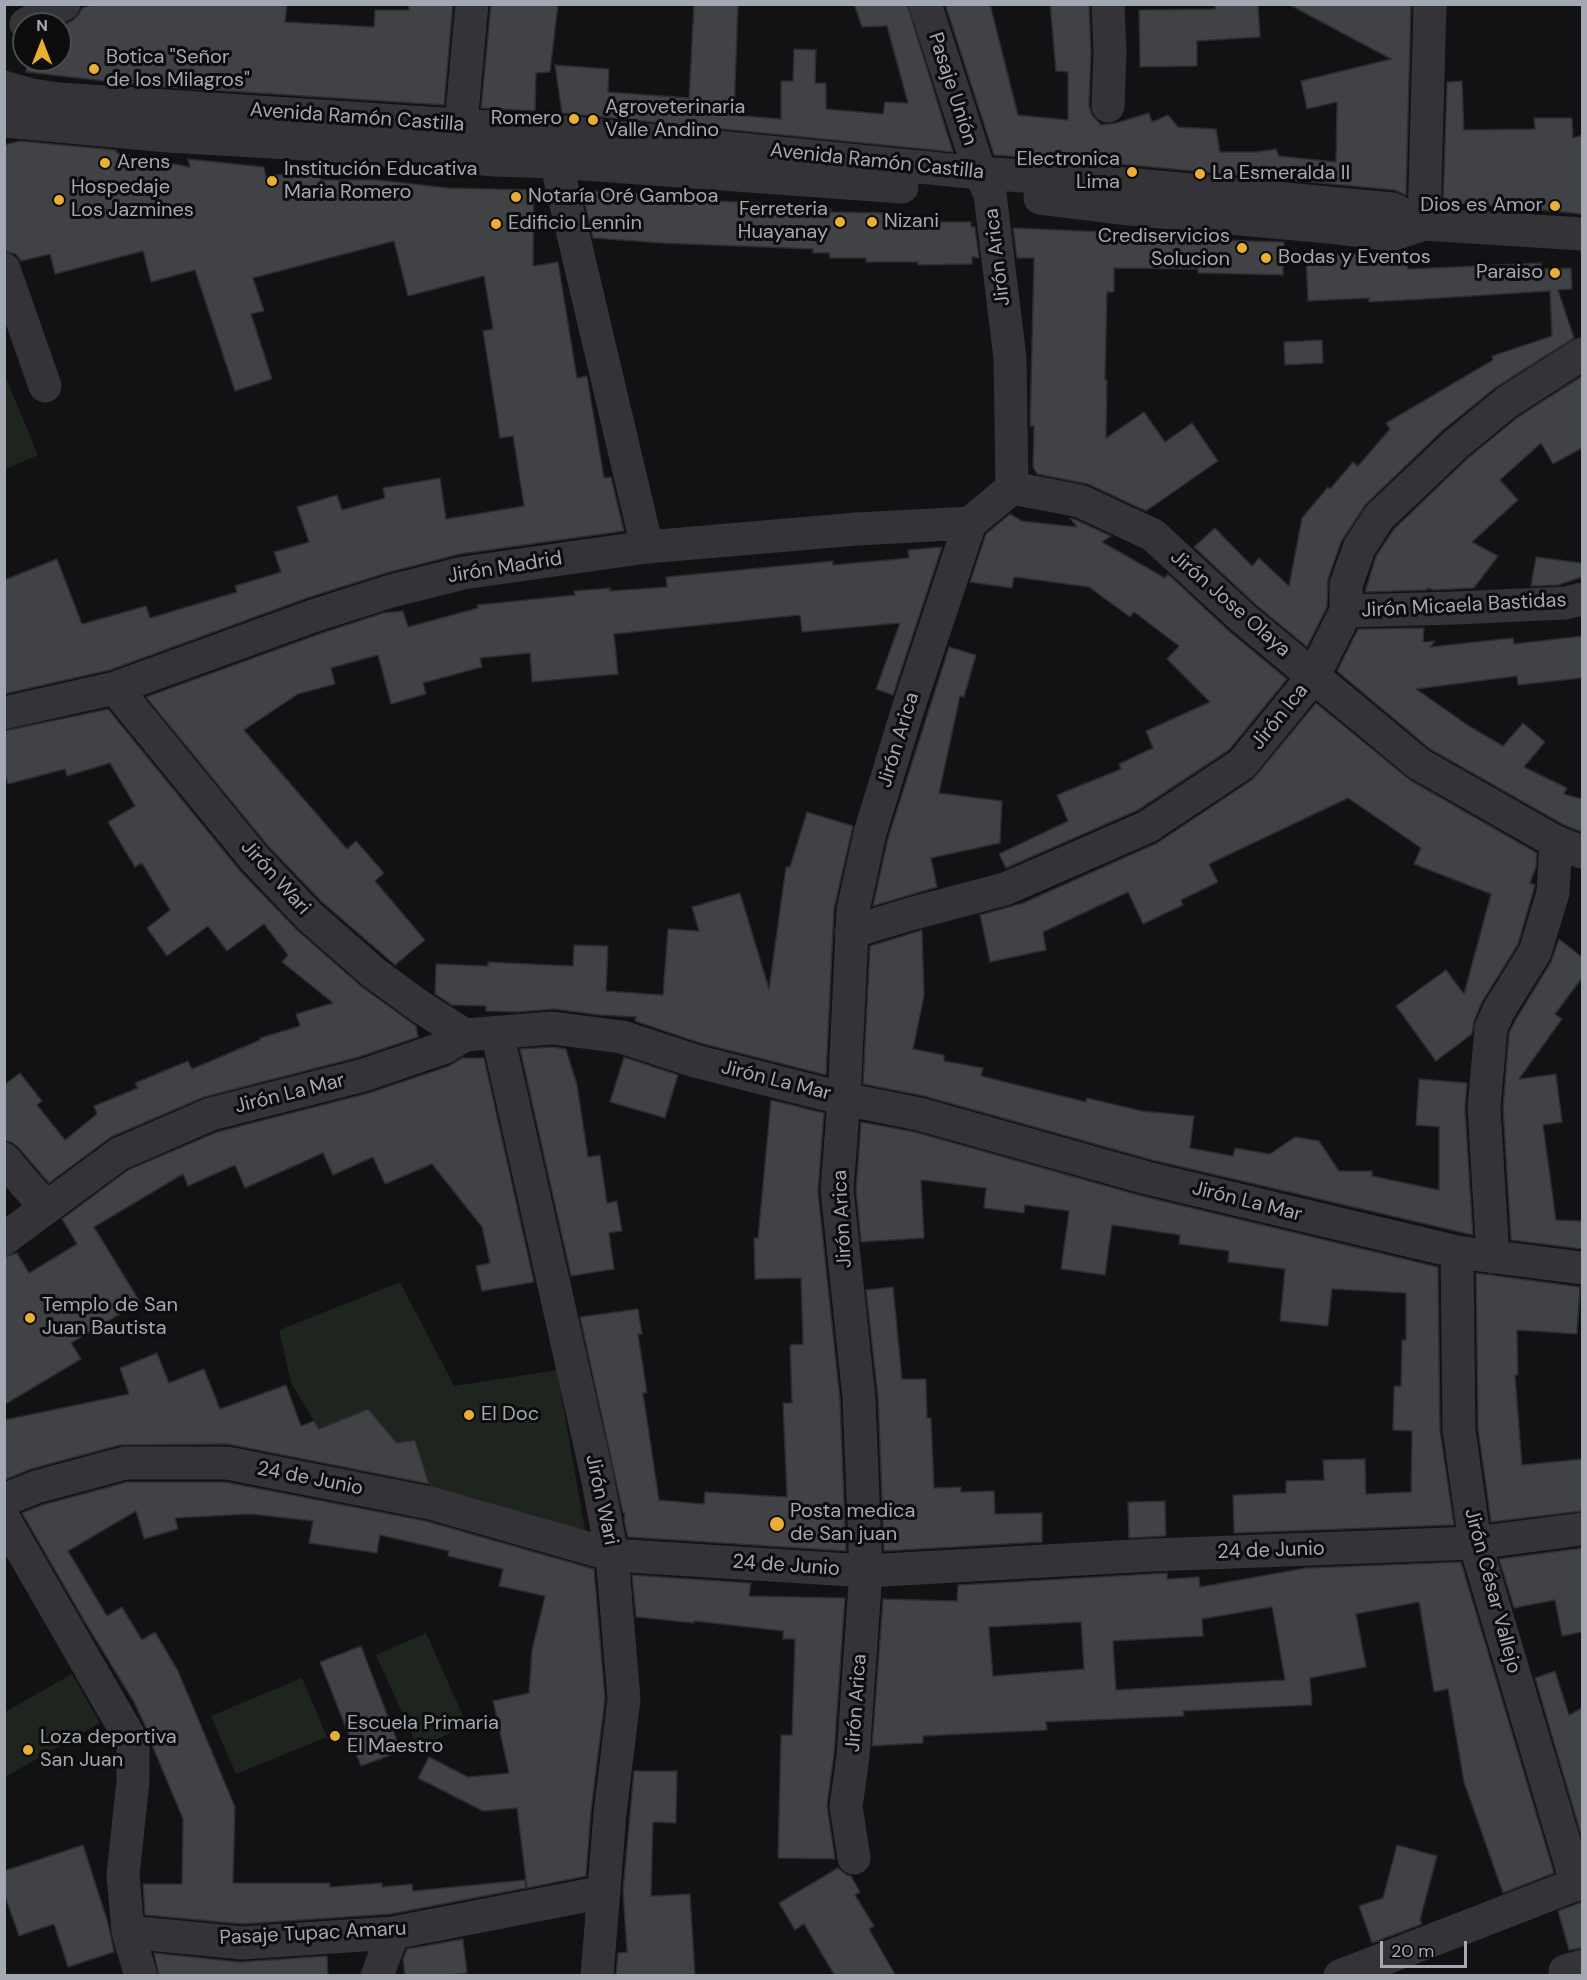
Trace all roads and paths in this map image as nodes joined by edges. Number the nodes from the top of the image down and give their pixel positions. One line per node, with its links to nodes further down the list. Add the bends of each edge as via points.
1 (64, 4): 6 (street)
2 (472, 4): 10 (street)
3 (925, 4): 12 (street, Pasaje Unión)
4 (1108, 4): 8 (street)
5 (1430, 4): 13 (street)
6 (49, 12)
7 (4, 87): 10 (street, Avenida Ramón Castilla, via 59,99)
8 (1108, 106)
9 (4, 121): 11 (street, Avenida Ramón Castilla)
10 (461, 124): 12 (street, Avenida Ramón Castilla, via 566,132)
11 (556, 162): 12 (street, Avenida Ramón Castilla); 20 (street)
12 (985, 183): 13 (street, Avenida Ramón Castilla, via 1391,235); 18 (street, Jirón Arica, via 1010,358)
13 (1424, 224): 14 (street, Avenida Ramón Castilla)
14 (1582, 234)
15 (4, 268): 17 (street)
16 (1582, 354): 22 (street, Jirón Ica, via 1507,402 1379,517 1359,548 1346,585)
17 (45, 386)
18 (1012, 489): 19 (street); 23 (street, Jirón Jose Olaya, via 1080,501 1153,535)
19 (970, 523): 20 (street, Jirón Madrid); 27 (street, Jirón Arica, via 870,833)
20 (647, 548): 24 (street, Jirón Madrid, via 463,573 391,591)
21 (1582, 599): 22 (street, Jirón Micaela Bastidas, via 1565,603)
22 (1346, 611): 23 (street, Jirón Ica)
23 (1313, 677): 26 (street, Jirón Jose Olaya, via 1419,764); 27 (street, Jirón Ica, via 1242,764 1147,827 1005,889)
24 (115, 688): 25 (street, Jirón Madrid); 28 (street, Jirón Wari, via 255,859 309,916 422,1008)
25 (4, 713)
26 (1569, 847): 34 (street, via 1535,952 1491,1028 1484,1108)
27 (851, 932): 29 (street, Jirón Arica)
28 (481, 1034): 29 (street, Jirón La Mar, via 552,1028 622,1037); 31 (street, Jirón La Mar, via 364,1075 211,1114 119,1154); 40 (street, Jirón Wari, via 597,1476)
29 (844, 1099): 33 (street, Jirón La Mar, via 919,1114 1147,1178); 41 (street, Jirón Arica, via 837,1190 859,1398)
30 (4, 1159): 31 (street)
31 (45, 1207): 32 (street, Jirón La Mar)
32 (4, 1239)
33 (1457, 1252): 34 (street, Jirón La Mar); 39 (street, Jirón César Vallejo, via 1459,1430)
34 (1493, 1257): 35 (street, Jirón La Mar)
35 (1582, 1269)
36 (4, 1500): 40 (street, 24 de Junio, via 125,1463 227,1463 430,1503)
37 (4, 1519): 45 (street, via 133,1743 123,1875)
38 (1582, 1529): 39 (street, 24 de Junio)
39 (1475, 1543): 41 (street, 24 de Junio); 43 (street, Jirón César Vallejo)
40 (612, 1555): 41 (street, 24 de Junio); 44 (street, Jirón Wari, via 624,1699)
41 (866, 1571): 42 (street, Jirón Arica, via 854,1756 846,1807)
42 (854, 1858)
43 (1580, 1883): 50 (street)
44 (604, 1892): 46 (street, Pasaje Tupac Amaru); 49 (street, Jirón Wari)
45 (128, 1932): 46 (street, Pasaje Tupac Amaru, via 242,1942); 47 (street)
46 (393, 1933): 48 (street)
47 (141, 1976)
48 (377, 1976)
49 (597, 1976)
50 (1340, 1976)

